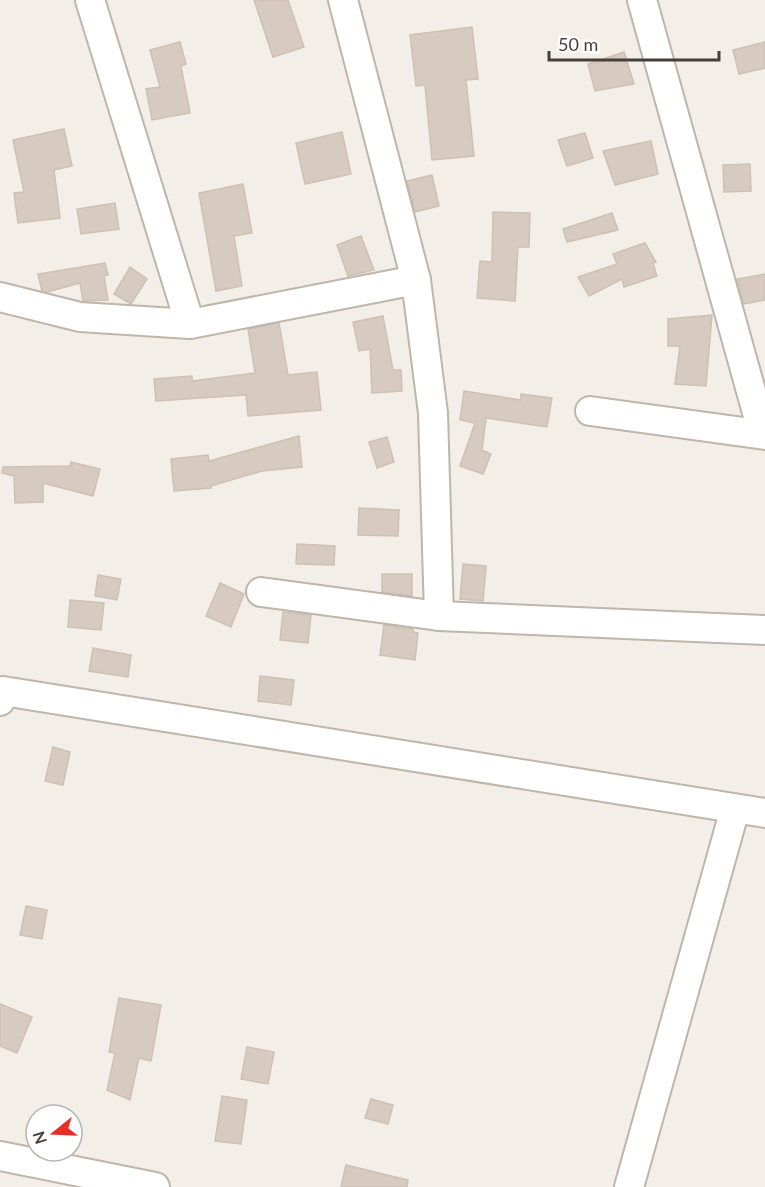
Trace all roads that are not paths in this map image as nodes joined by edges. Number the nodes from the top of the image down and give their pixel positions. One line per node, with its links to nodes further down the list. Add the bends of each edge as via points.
1 (90, 0): 6 (street)
2 (342, 0): 4 (street)
3 (642, 0): 8 (street)
4 (416, 280): 6 (street); 10 (street, via 433,412)
5 (0, 297): 6 (street, via 80,317)
6 (190, 324)
7 (591, 411): 8 (street)
8 (764, 435)
9 (261, 592): 10 (street)
10 (439, 615): 11 (street)
11 (765, 630)
12 (1, 694): 13 (street)
13 (735, 809): 14 (street); 17 (street)
14 (765, 813)
15 (0, 1156): 16 (street)
16 (155, 1187)
17 (629, 1187)

